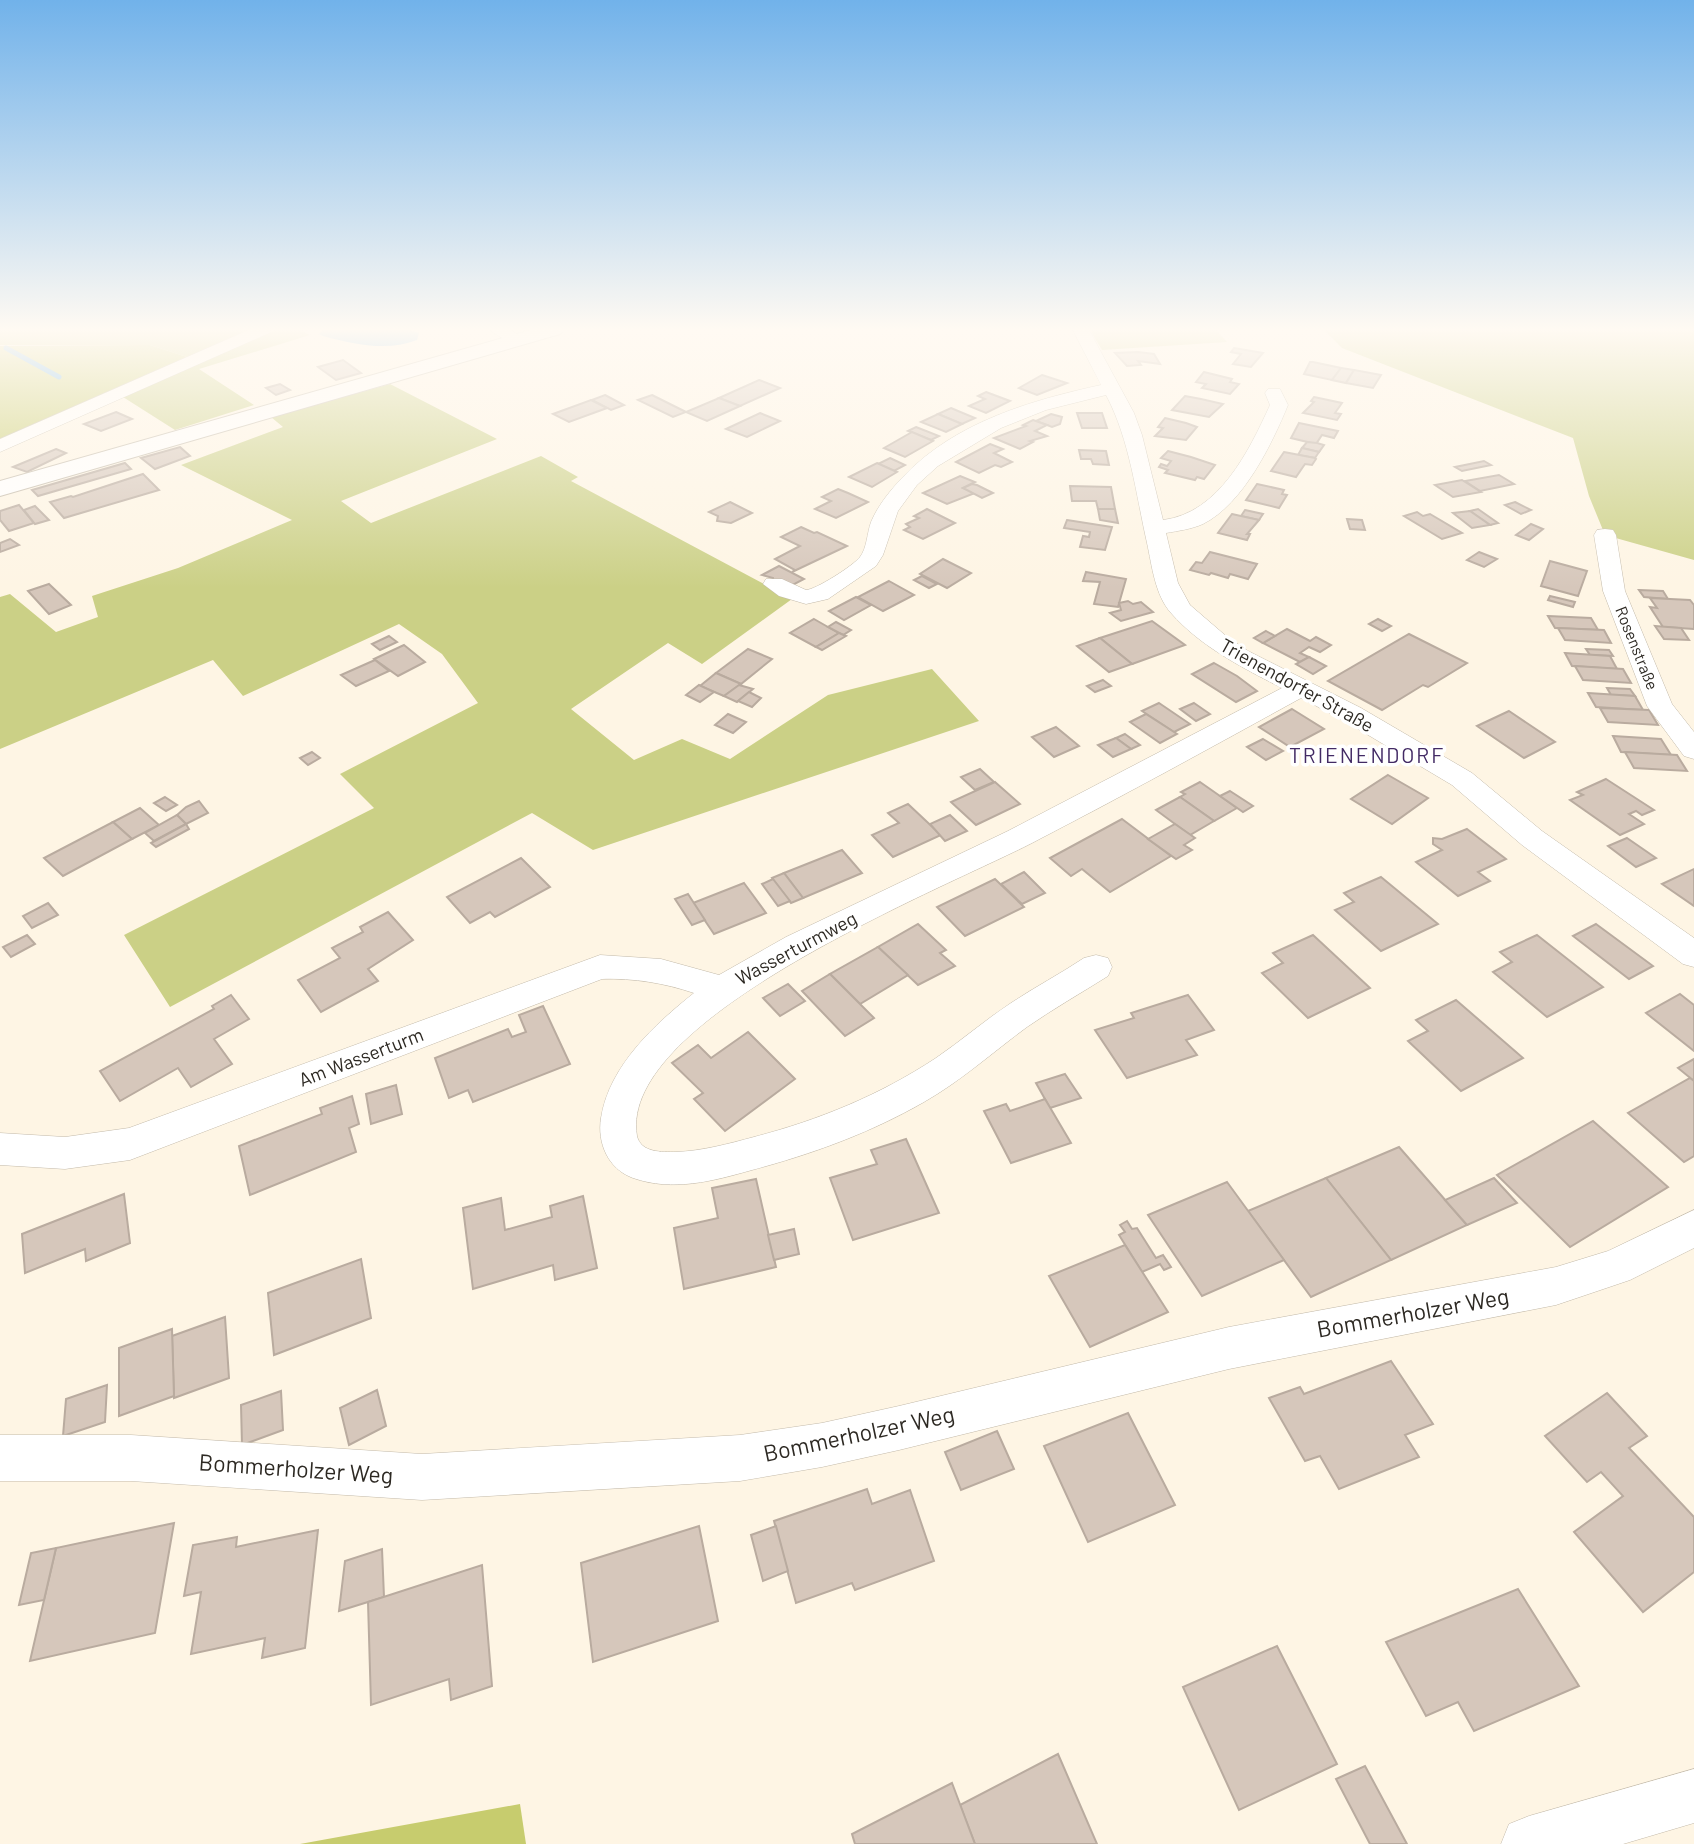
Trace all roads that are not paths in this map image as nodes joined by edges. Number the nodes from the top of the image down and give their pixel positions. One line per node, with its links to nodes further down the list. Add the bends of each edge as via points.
1 (68, 416): 6 (street)
2 (254, 416): 7 (main road)
3 (1013, 416): 10 (street, via 930,462 906,486 883,520 869,561 822,595 804,599)
4 (1126, 416): 8 (street, Trienendorfer Straße)
5 (1275, 416): 8 (street, via 1242,472 1200,517)
6 (0, 446)
7 (0, 489)
8 (1153, 528): 11 (street, Trienendorfer Straße, via 1180,609 1229,650)
9 (1605, 535): 12 (street, Rosenstraße, via 1614,591 1660,706)
10 (774, 584)
11 (1301, 688): 13 (street, Trienendorfer Straße, via 1462,779 1532,838); 15 (street, Wasserturmweg, via 1017,839 768,958)
12 (1694, 750)
13 (1694, 955)
14 (1096, 967): 15 (street, Wasserturmweg, via 932,1079 875,1110 775,1149 706,1167 663,1169 639,1164 626,1157 619,1143 627,1089 662,1043)
15 (720, 989): 16 (street, Am Wasserturm, via 642,966 600,967 130,1144 62,1155)
16 (0, 1149)
17 (1694, 1228): 18 (street, Bommerholzer Weg, via 1616,1267 1556,1286 1229,1348 886,1431 740,1458 422,1477 131,1458)
18 (0, 1458)
19 (1694, 1796): 20 (street)
20 (1529, 1844)

